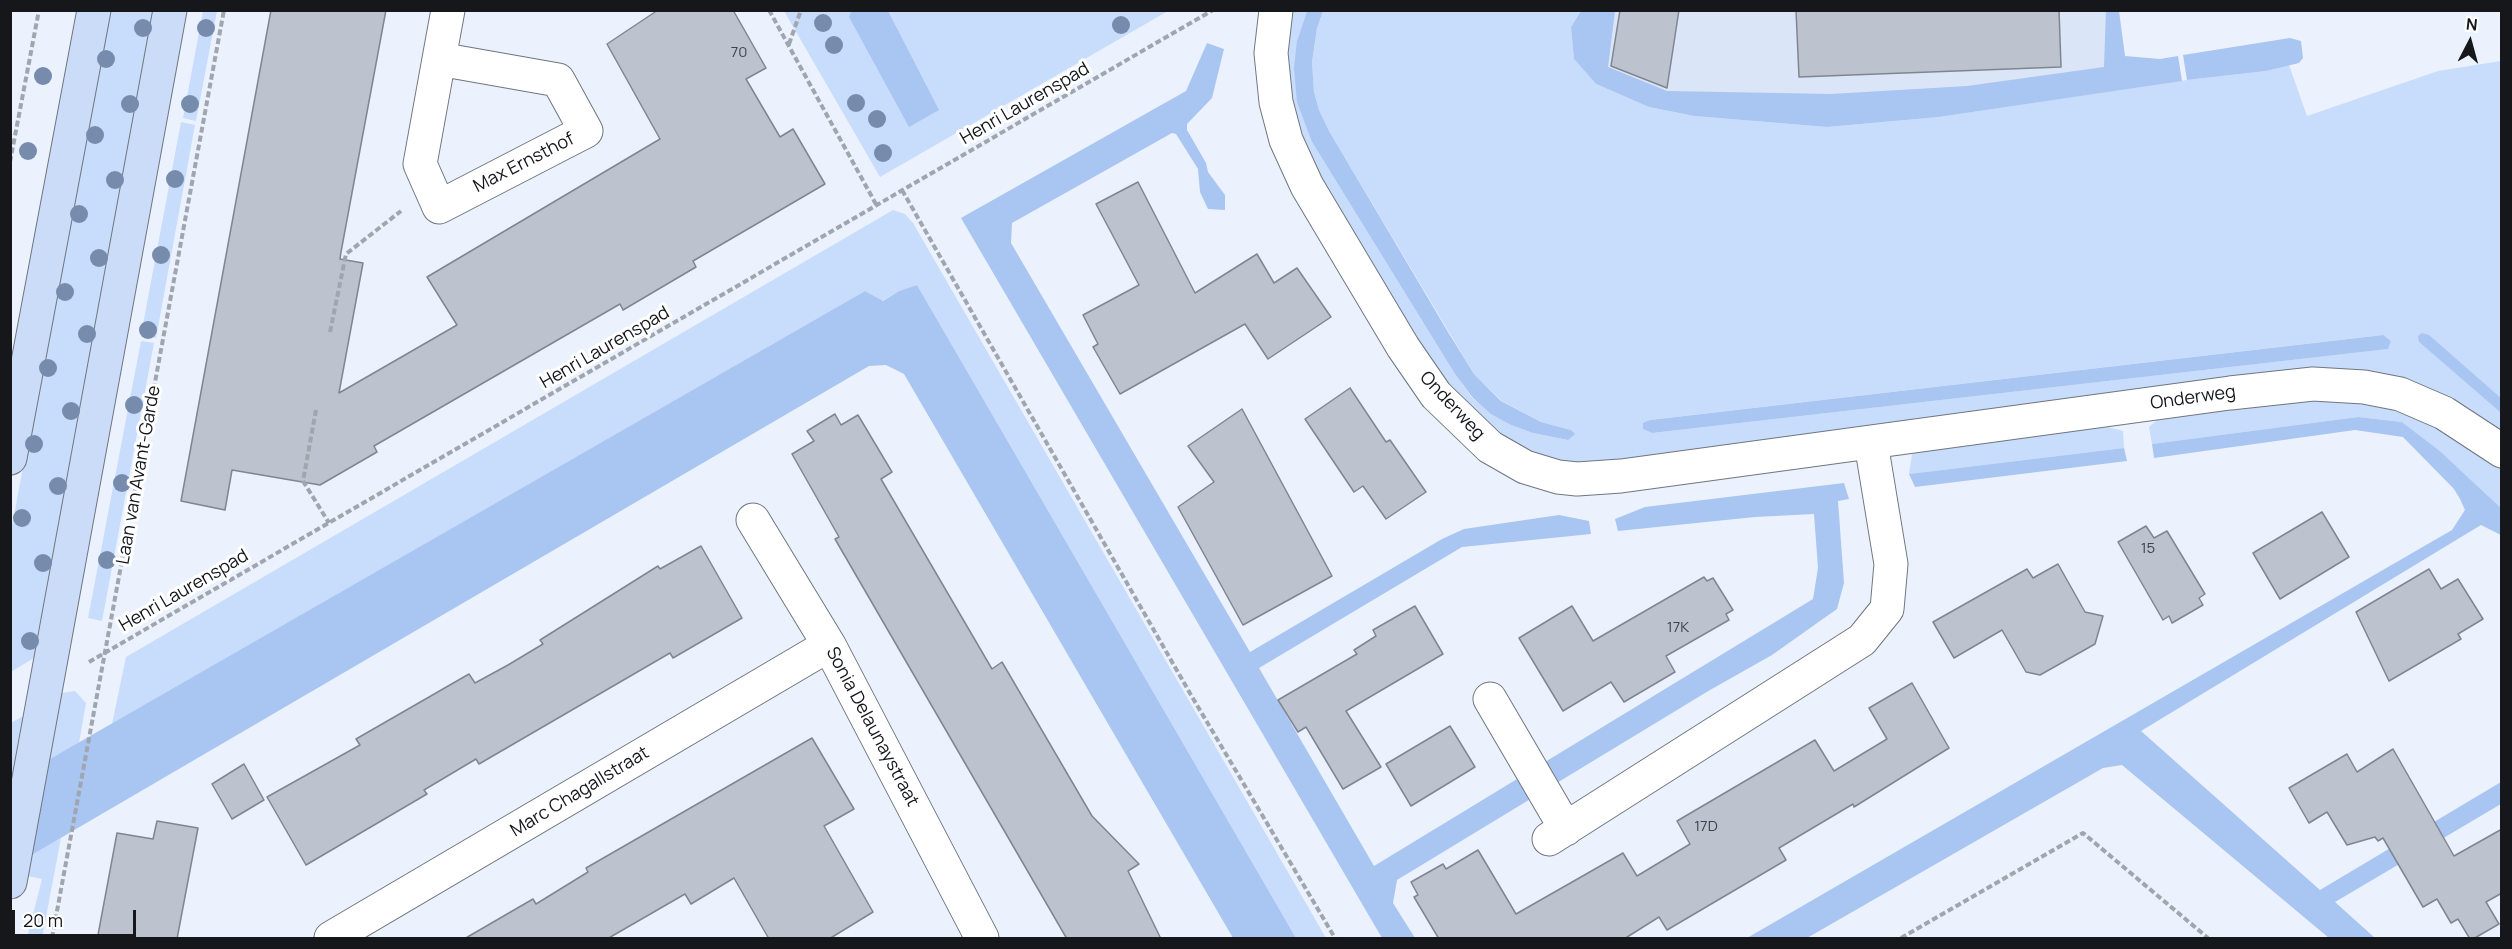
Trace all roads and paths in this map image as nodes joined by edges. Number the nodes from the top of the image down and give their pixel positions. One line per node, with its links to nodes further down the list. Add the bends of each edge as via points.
1 (39, 10): 12 (path)
2 (94, 10): 20 (street)
3 (170, 10): 25 (street)
4 (224, 10): 24 (path, Laan van Avant-Garde)
5 (448, 10): 11 (street, Max Ernsthof)
6 (769, 10): 10 (path)
7 (801, 10): 10 (path)
8 (1213, 10): 14 (path, Henri Laurenspad)
9 (1276, 10): 18 (street, Onderweg, via 1271,40 1274,85 1280,122 1299,170 1417,370 1436,395 1490,447 1525,467 1577,479)
10 (789, 45): 15 (path)
11 (439, 59): 13 (street, Max Ernsthof, via 420,164); 13 (street, Max Ernsthof, via 558,80 586,131 439,207)
12 (10, 162)
13 (430, 187): 16 (path, via 346,254)
14 (902, 190): 15 (path, Henri Laurenspad); 31 (path)
15 (878, 206): 22 (path, Henri Laurenspad)
16 (330, 332)
17 (316, 411): 22 (path, via 303,482)
18 (1871, 443): 19 (street, Onderweg, via 2313,384 2400,394 2444,413); 26 (street, via 1891,564 1887,609 1862,640 1556,825 1529,766)
19 (2502, 451)
20 (10, 458)
21 (753, 520): 23 (street, Sonia Delaunaystraat)
22 (329, 522): 24 (path, Henri Laurenspad)
23 (829, 645): 29 (street, Marc Chagallstraat); 30 (street, Sonia Delaunaystraat)
24 (106, 652): 25 (path, Henri Laurenspad); 28 (path, Laan van Avant-Garde)
25 (45, 688): 27 (street)
26 (1490, 699)
27 (11, 880)
28 (52, 939)
29 (330, 939)
30 (982, 939)
31 (1335, 939)
32 (1901, 939): 33 (path, via 2083,833)
33 (2208, 939)

